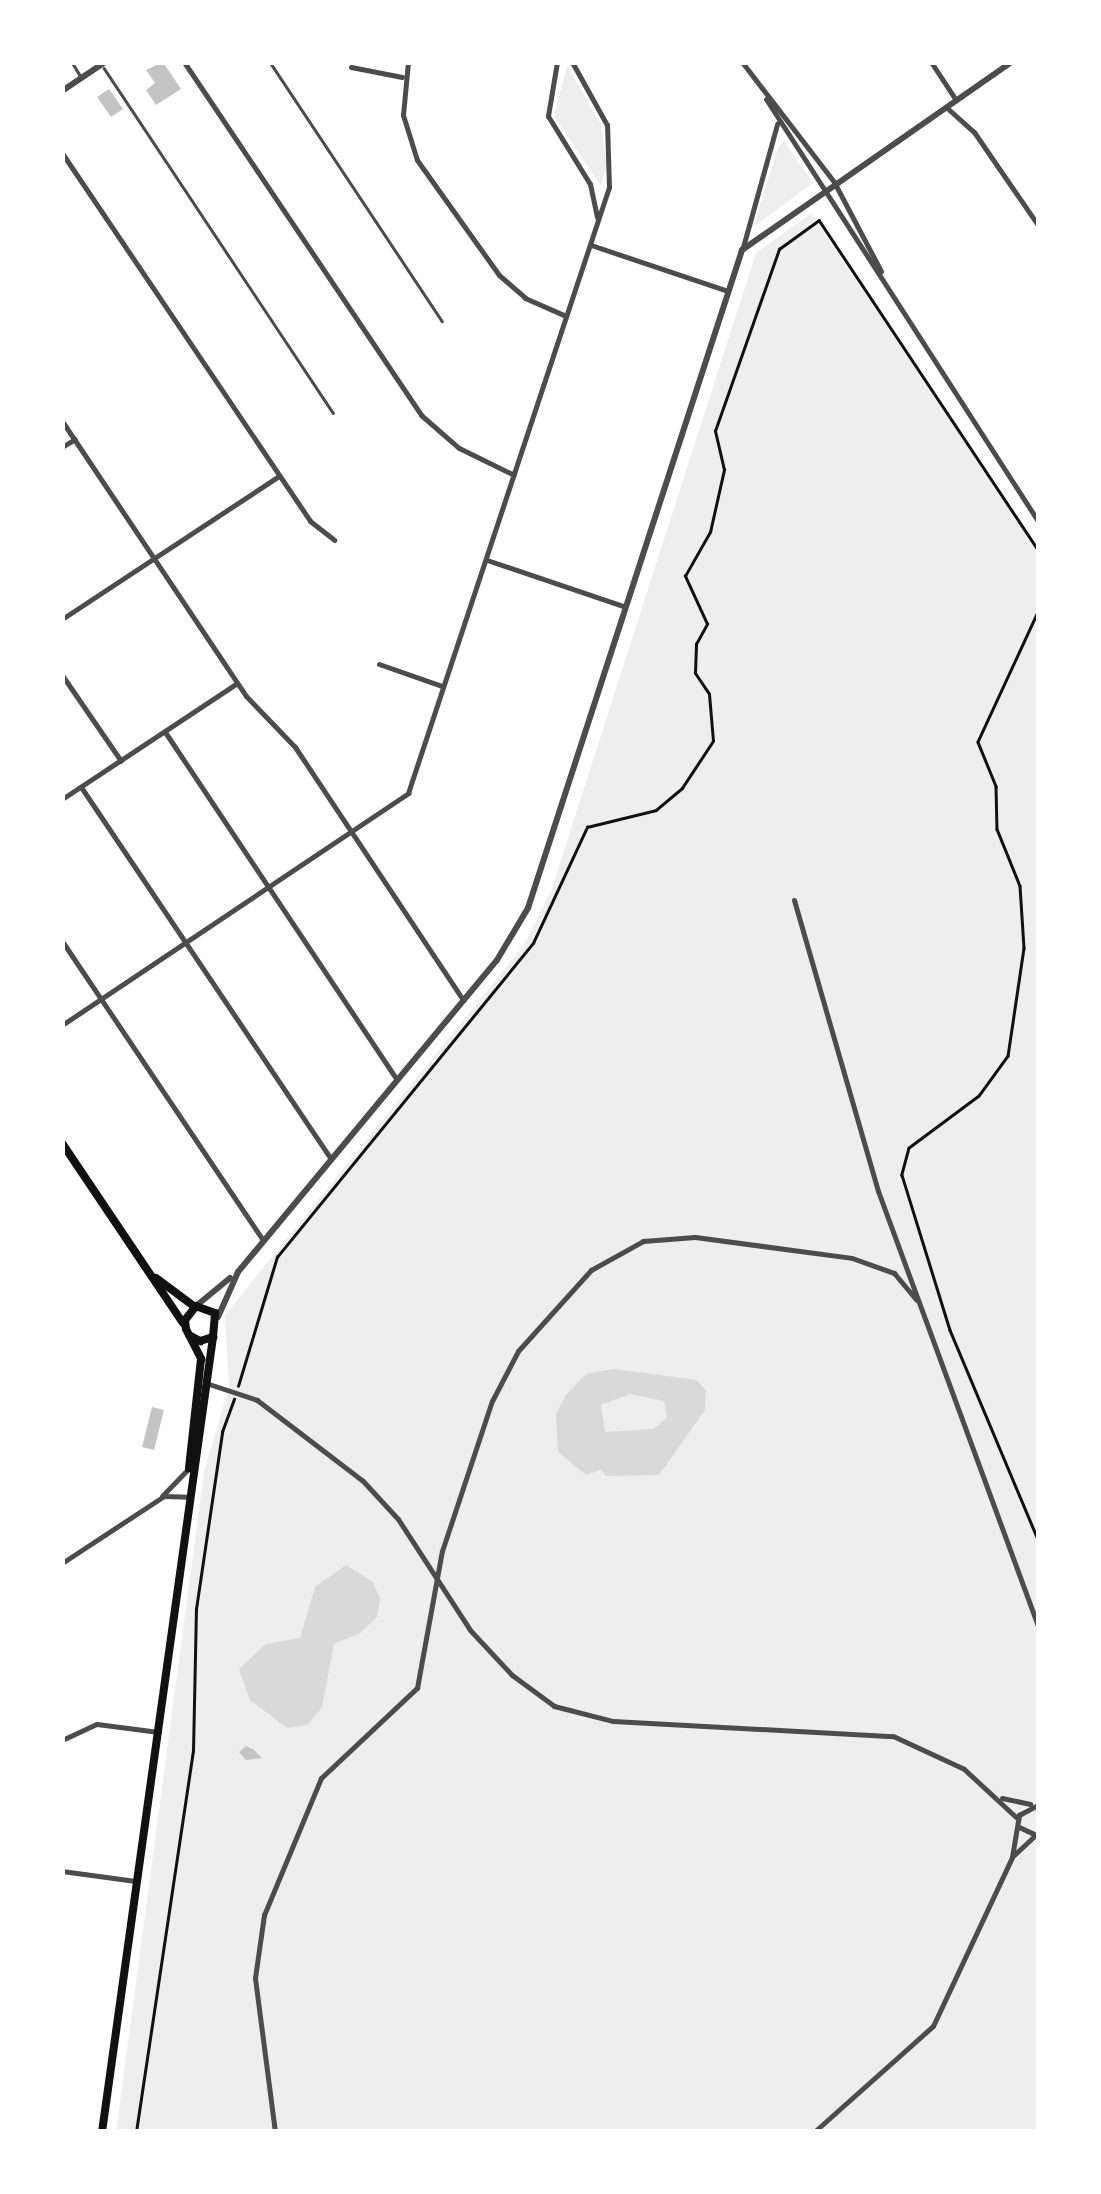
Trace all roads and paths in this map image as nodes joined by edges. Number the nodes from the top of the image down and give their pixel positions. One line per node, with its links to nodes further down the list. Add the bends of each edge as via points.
1 (72, 62): 12 (lane)
2 (184, 62): 34 (street, via 420,415 465,452)
3 (270, 62): 29 (lane)
4 (408, 62): 13 (street)
5 (557, 62): 22 (street, via 548,116 592,189)
6 (572, 62): 22 (street, via 600,107 611,144 610,180)
7 (742, 62): 15 (street)
8 (931, 62): 16 (street)
9 (1012, 62): 16 (street)
10 (103, 64): 12 (street); 30 (lane)
11 (351, 66): 13 (street)
12 (82, 78): 14 (street)
13 (402, 78): 28 (street, via 403,115 416,160 474,246 526,298)
14 (62, 91)
15 (766, 99): 18 (street); 20 (street)
16 (956, 100): 17 (street)
17 (946, 106): 20 (street); 23 (street, via 978,136)
18 (777, 124): 21 (street); 25 (street)
19 (62, 152): 35 (street)
20 (834, 182): 21 (street); 26 (street)
21 (826, 187): 25 (street); 26 (street)
22 (596, 225): 24 (street)
23 (1038, 226)
24 (590, 244): 27 (street); 28 (street)
25 (742, 250): 27 (street)
26 (884, 278): 36 (street)
27 (725, 290): 41 (street)
28 (566, 316): 34 (street)
29 (442, 321)
30 (333, 413)
31 (62, 421): 32 (street)
32 (75, 439): 33 (street); 39 (street)
33 (62, 447)
34 (514, 474): 40 (street)
35 (280, 476): 37 (street, via 313,525); 39 (street)
36 (1038, 521)
37 (334, 540)
38 (1038, 549): 71 (path, via 819,220 778,249 715,431 724,470 710,532 686,576 708,624 696,644 695,672 709,694 713,740 682,788 656,810 587,827 534,943 276,1257)
39 (154, 559): 43 (street); 46 (street)
40 (486, 560): 41 (street); 47 (street)
41 (623, 606): 58 (street, via 539,882 506,948)
42 (1038, 612): 79 (path, via 978,742 996,786 997,829 1015,863 1022,899 1024,948 1008,1056 980,1096 909,1148 902,1175 950,1330)
43 (62, 619)
44 (379, 664): 47 (street)
45 (62, 674): 49 (street)
46 (238, 683): 48 (street); 52 (street, via 288,738)
47 (444, 686): 52 (street, via 406,796)
48 (164, 732): 49 (street); 53 (street)
49 (121, 761): 50 (street)
50 (81, 786): 51 (street); 56 (street)
51 (62, 799)
52 (352, 832): 53 (street); 58 (street)
53 (269, 888): 56 (street); 60 (street)
54 (794, 900): 66 (street)
55 (62, 941): 57 (street)
56 (186, 944): 57 (street); 62 (street)
57 (102, 1000): 59 (street); 63 (street)
58 (464, 1000): 60 (street)
59 (62, 1025)
60 (397, 1080): 62 (street)
61 (62, 1143): 64 (main road)
62 (330, 1157): 63 (street)
63 (264, 1240): 65 (street)
64 (137, 1255): 67 (main road, via 172,1295); 69 (main road)
65 (238, 1272): 67 (street); 68 (street)
66 (916, 1300): 81 (street, via 894,1274 874,1264 775,1246 695,1237 643,1241 617,1253 566,1294 518,1351 492,1401); 82 (street, via 994,1490)
67 (196, 1307): 68 (main road); 69 (main road)
68 (218, 1318): 70 (main road)
69 (187, 1331): 70 (main road, via 200,1341); 72 (main road, via 200,1355)
70 (213, 1337): 73 (main road)
71 (241, 1378)
72 (199, 1383): 73 (street); 75 (main road)
73 (210, 1384): 76 (main road); 81 (street, via 257,1400 363,1481 398,1520)
74 (232, 1404): 93 (path, via 196,1609 193,1751)
75 (189, 1468): 76 (main road); 78 (street)
76 (190, 1481): 77 (main road)
77 (188, 1497): 78 (street); 83 (main road)
78 (156, 1501): 80 (street)
79 (1038, 1540)
80 (62, 1563)
81 (436, 1580): 85 (street, via 498,1662 570,1713 613,1721 880,1734 938,1754); 94 (street, via 417,1688 321,1778 264,1915 255,1978)
82 (1038, 1626)
83 (158, 1732): 84 (street, via 97,1724); 91 (main road)
84 (62, 1740)
85 (999, 1797): 86 (street); 87 (street)
86 (1036, 1804): 87 (street)
87 (1018, 1822): 88 (street); 89 (street)
88 (1036, 1838): 89 (street)
89 (1012, 1857): 95 (street, via 933,2026)
90 (62, 1872): 91 (street)
91 (135, 1882): 92 (main road)
92 (102, 2132)
93 (136, 2132)
94 (275, 2132)
95 (814, 2132)

